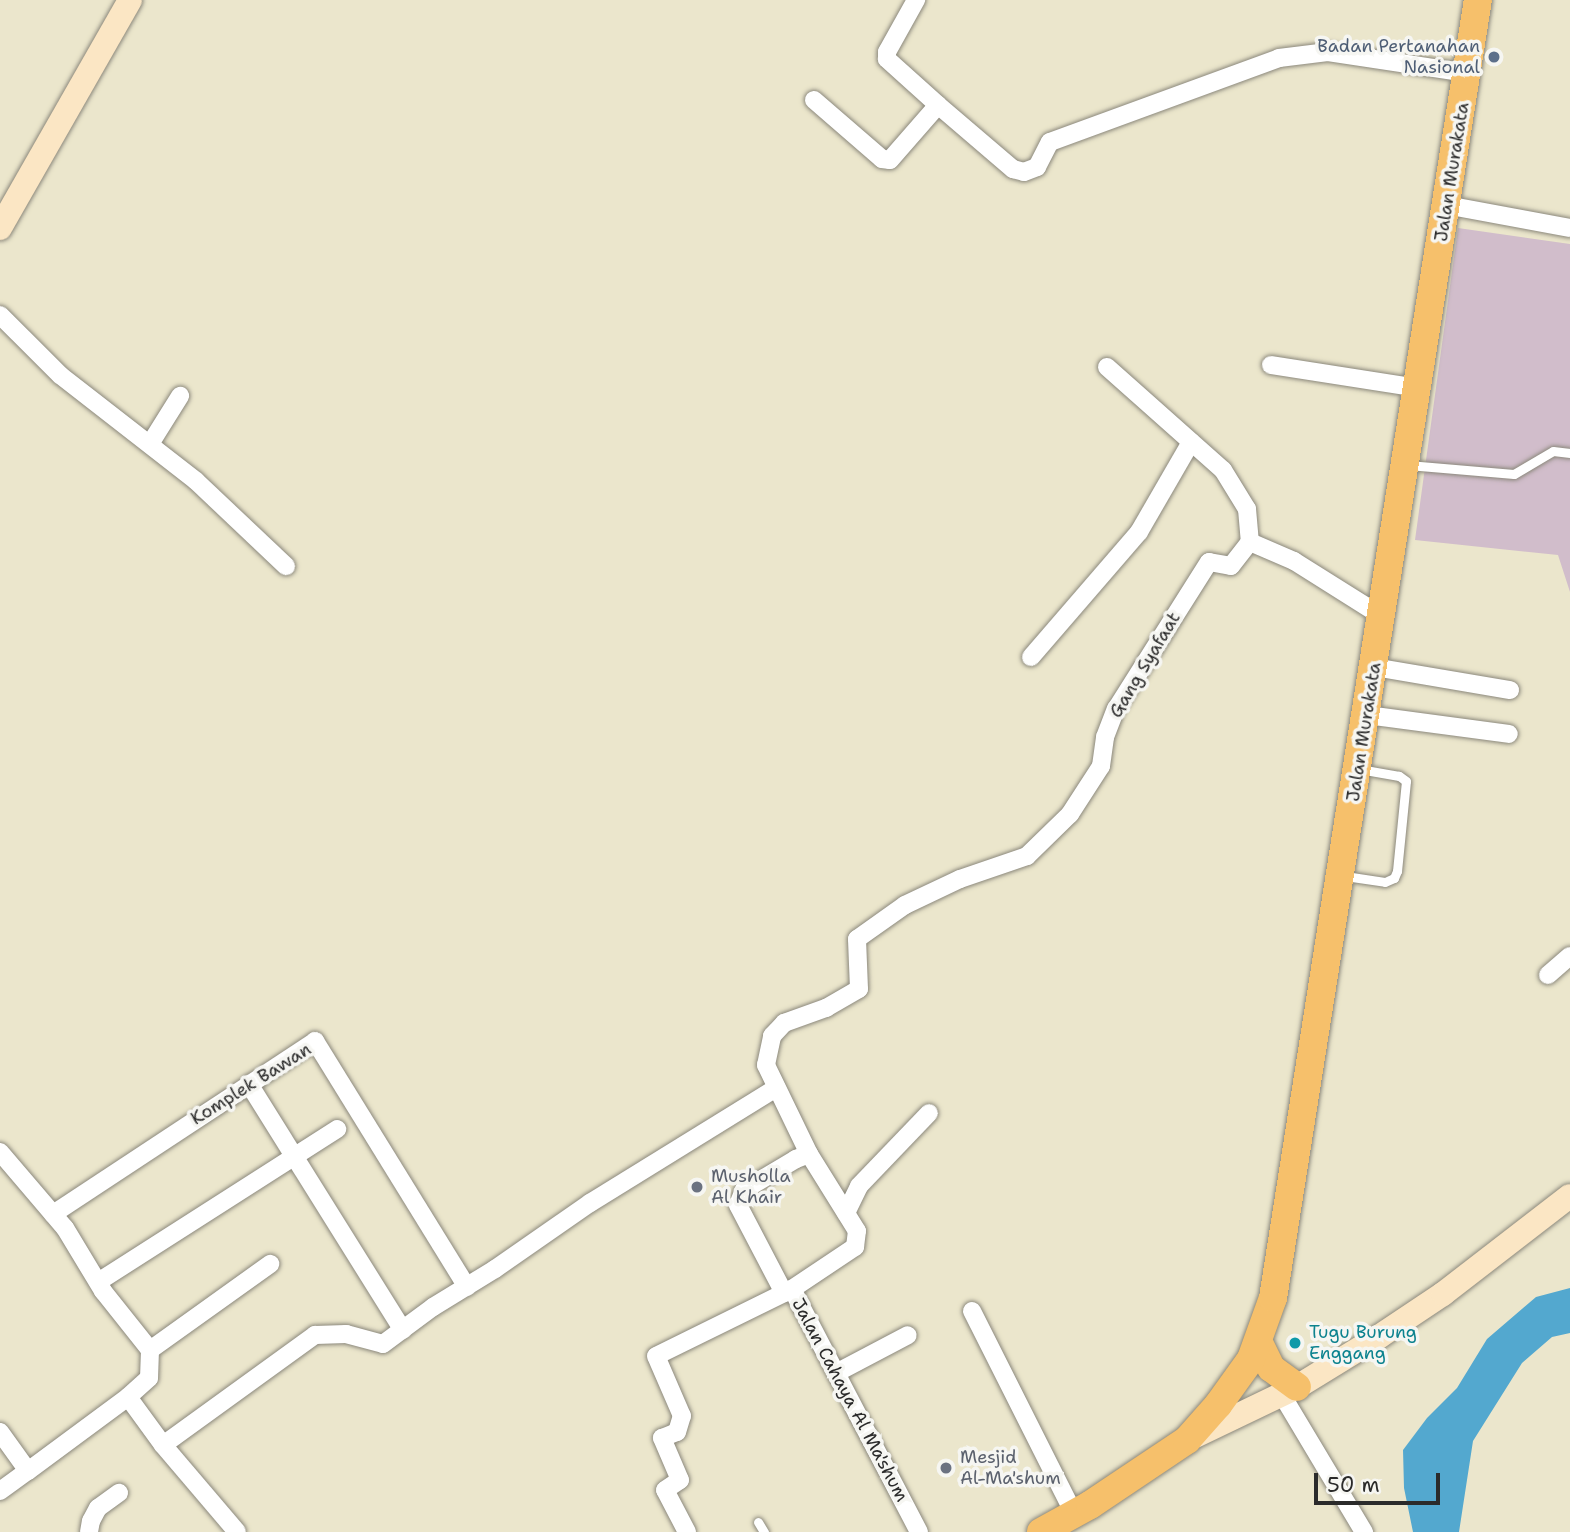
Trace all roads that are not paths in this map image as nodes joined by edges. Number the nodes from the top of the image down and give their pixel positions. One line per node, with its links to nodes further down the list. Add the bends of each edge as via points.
1 (130, 0): 8 (main road)
2 (916, 0): 6 (street, via 887,59)
3 (1478, 0): 4 (main road, Jalan Murakata)
4 (1467, 73): 6 (street, via 1328,52 1279,58 1049,142 1037,167 1024,172 1013,169); 7 (main road, Jalan Murakata)
5 (814, 100): 6 (street, via 886,160)
6 (939, 105)
7 (1447, 205): 9 (street); 13 (main road, Jalan Murakata)
8 (0, 228)
9 (1570, 228)
10 (0, 315): 16 (street, via 60,376)
11 (1271, 365): 13 (street)
12 (1107, 367): 15 (street)
13 (1418, 388): 18 (main road, Jalan Murakata)
14 (180, 396): 16 (street)
15 (1191, 442): 19 (street, via 1223,470 1247,509); 22 (street, via 1139,531)
16 (150, 444): 20 (street)
17 (1570, 453): 18 (lane, via 1553,452 1514,474)
18 (1406, 465): 21 (main road, Jalan Murakata)
19 (1250, 542): 21 (street, via 1294,561); 32 (street, Gang Syafaat, via 1231,566 1209,562 1116,709 1105,737 1101,766 1070,814 1027,856 960,879 905,905 857,939 859,989 826,1008 784,1023 772,1036 766,1065)
20 (286, 566)
21 (1382, 617): 23 (main road, Jalan Murakata)
22 (1031, 657)
23 (1374, 667): 24 (street); 25 (main road, Jalan Murakata)
24 (1510, 691)
25 (1367, 715): 26 (street); 27 (main road, Jalan Murakata)
26 (1509, 734)
27 (1359, 769): 28 (main road, Jalan Murakata); 28 (lane, via 1406,781 1397,871 1385,882)
28 (1342, 876): 48 (main road, Jalan Murakata, via 1273,1298)
29 (1570, 956): 30 (street)
30 (1548, 975)
31 (249, 1084): 37 (street); 40 (street, Komplek Bawan); 43 (street, Komplek Bawan, via 314,1041)
32 (776, 1088): 36 (street); 43 (street, via 590,1203)
33 (929, 1113): 39 (street, via 859,1186)
34 (337, 1129): 37 (street)
35 (0, 1152): 40 (street)
36 (809, 1154): 39 (street); 44 (street, via 744,1190 738,1205)
37 (295, 1156): 42 (street); 46 (street)
38 (1570, 1196): 51 (main road, via 1443,1294)
39 (846, 1213): 44 (street, via 857,1231 855,1247)
40 (53, 1214): 42 (street)
41 (270, 1264): 49 (street)
42 (98, 1282): 49 (street)
43 (467, 1287): 46 (street)
44 (788, 1292): 50 (street, Jalan Cahaya Al Ma'shum); 63 (street, Jalan Cahaya Al Ma'shum, via 656,1356 682,1416 677,1432 662,1438 680,1480 665,1490)
45 (972, 1311): 59 (street)
46 (403, 1329): 55 (street, via 383,1344 346,1334 315,1335)
47 (908, 1335): 50 (street)
48 (1259, 1343): 51 (main road); 54 (main road, Jalan Murakata, via 1218,1405)
49 (150, 1350): 52 (street, via 149,1378)
50 (836, 1373): 65 (street, Jalan Cahaya Al Ma'shum)
51 (1289, 1391): 54 (main road); 67 (street)
52 (128, 1397): 55 (street); 56 (street)
53 (0, 1432): 56 (street)
54 (1187, 1440): 59 (main road, Jalan Murakata)
55 (163, 1445): 62 (street)
56 (28, 1471): 57 (street)
57 (0, 1492)
58 (119, 1493): 61 (street, via 98,1508)
59 (1074, 1514): 66 (main road, Jalan Murakata)
60 (758, 1522): 64 (lane)
61 (89, 1532)
62 (237, 1532)
63 (687, 1532)
64 (764, 1532)
65 (919, 1532)
66 (1041, 1532)
67 (1364, 1532)

